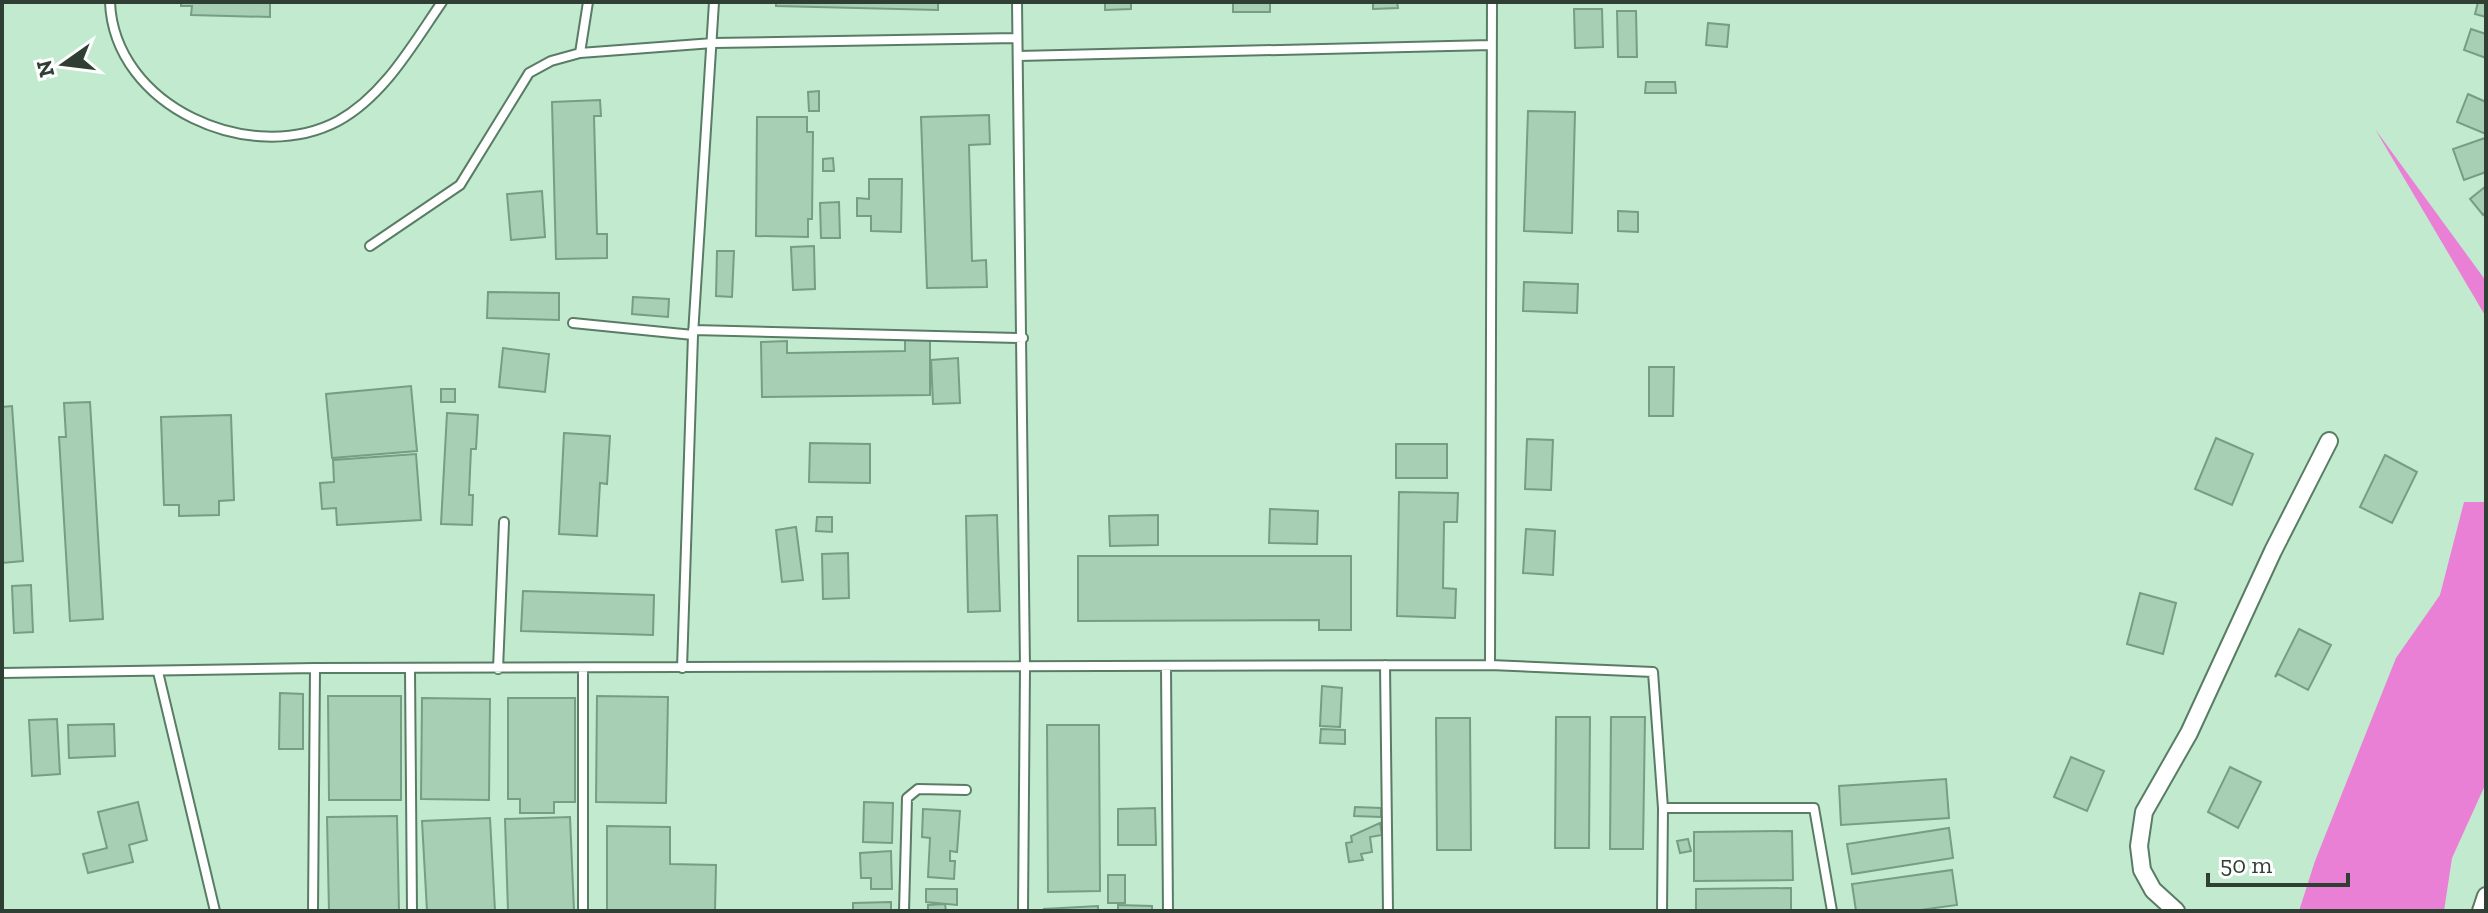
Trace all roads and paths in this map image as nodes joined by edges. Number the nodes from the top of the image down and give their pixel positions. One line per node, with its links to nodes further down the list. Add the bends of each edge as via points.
1 (110, 2): 2 (lane, via 118,39 152,90 195,120 267,138 318,130 356,109 384,81)
2 (442, 2)
3 (588, 2): 10 (lane)
4 (714, 2): 8 (lane)
5 (1017, 2): 7 (lane)
6 (1492, 2): 9 (lane)
7 (1017, 38): 8 (lane); 11 (lane)
8 (713, 43): 10 (lane); 14 (lane)
9 (1491, 45): 11 (lane); 19 (lane)
10 (580, 53): 12 (lane, via 529,73 460,185)
11 (1018, 56): 15 (lane)
12 (370, 246)
13 (573, 323): 14 (lane)
14 (693, 333): 15 (lane); 21 (lane)
15 (1023, 338): 22 (lane)
16 (2329, 441): 42 (street, via 2189,733 2144,812 2142,870 2153,890)
17 (504, 522): 24 (lane)
18 (1385, 665): 19 (lane); 23 (lane); 39 (lane)
19 (1490, 665): 30 (lane, via 1653,672)
20 (315, 668): 25 (lane); 27 (lane); 33 (lane)
21 (682, 668): 22 (lane); 26 (lane)
22 (1025, 668): 23 (lane); 37 (lane)
23 (1166, 668): 38 (lane)
24 (498, 669): 25 (lane); 26 (lane)
25 (410, 670): 34 (lane)
26 (583, 670): 35 (lane)
27 (158, 672): 28 (lane); 32 (lane)
28 (2, 673)
29 (966, 790): 36 (lane, via 918,789 907,798)
30 (1663, 808): 40 (lane); 41 (lane, via 1814,808)
31 (2486, 896): 43 (street)
32 (215, 911)
33 (313, 911)
34 (412, 911)
35 (583, 911)
36 (904, 911)
37 (1023, 911)
38 (1168, 911)
39 (1388, 911)
40 (1662, 911)
41 (1832, 911)
42 (2176, 911)
43 (2481, 911)

